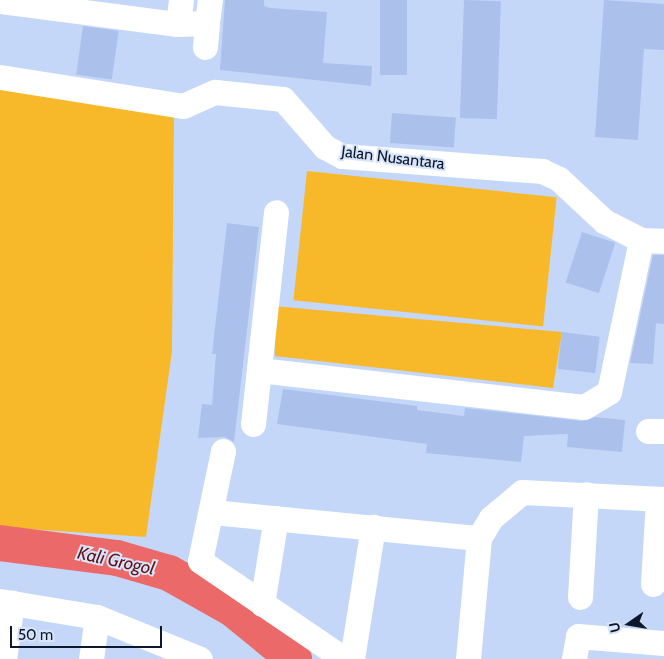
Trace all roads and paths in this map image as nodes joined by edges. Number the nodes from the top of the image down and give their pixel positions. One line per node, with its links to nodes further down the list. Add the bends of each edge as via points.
1 (0, 0): 3 (street)
2 (208, 11): 3 (street); 4 (street)
3 (180, 12)
4 (205, 47)
5 (0, 77): 7 (street, Jalan Nusantara, via 183,106 215,92 283,100 325,147 342,156 542,171 559,179 604,221)
6 (276, 212): 8 (street)
7 (652, 240): 8 (street, via 609,392 584,407)
8 (259, 370): 9 (street)
9 (253, 424)
10 (223, 451): 13 (street)
11 (586, 494): 12 (street); 16 (street, via 522,492 491,518); 18 (street)
12 (661, 500): 17 (street)
13 (212, 512): 14 (street); 20 (street, via 200,561)
14 (276, 518): 15 (street); 20 (street)
15 (373, 527): 16 (street); 27 (street)
16 (479, 538): 28 (street)
17 (653, 584)
18 (580, 598)
19 (6, 602): 21 (street); 24 (street)
20 (262, 604): 26 (street)
21 (97, 617): 23 (street); 25 (street)
22 (664, 643): 29 (street, via 578,636)
23 (192, 658)
24 (4, 659)
25 (91, 659)
26 (344, 659)
27 (352, 659)
28 (468, 659)
29 (574, 659)

